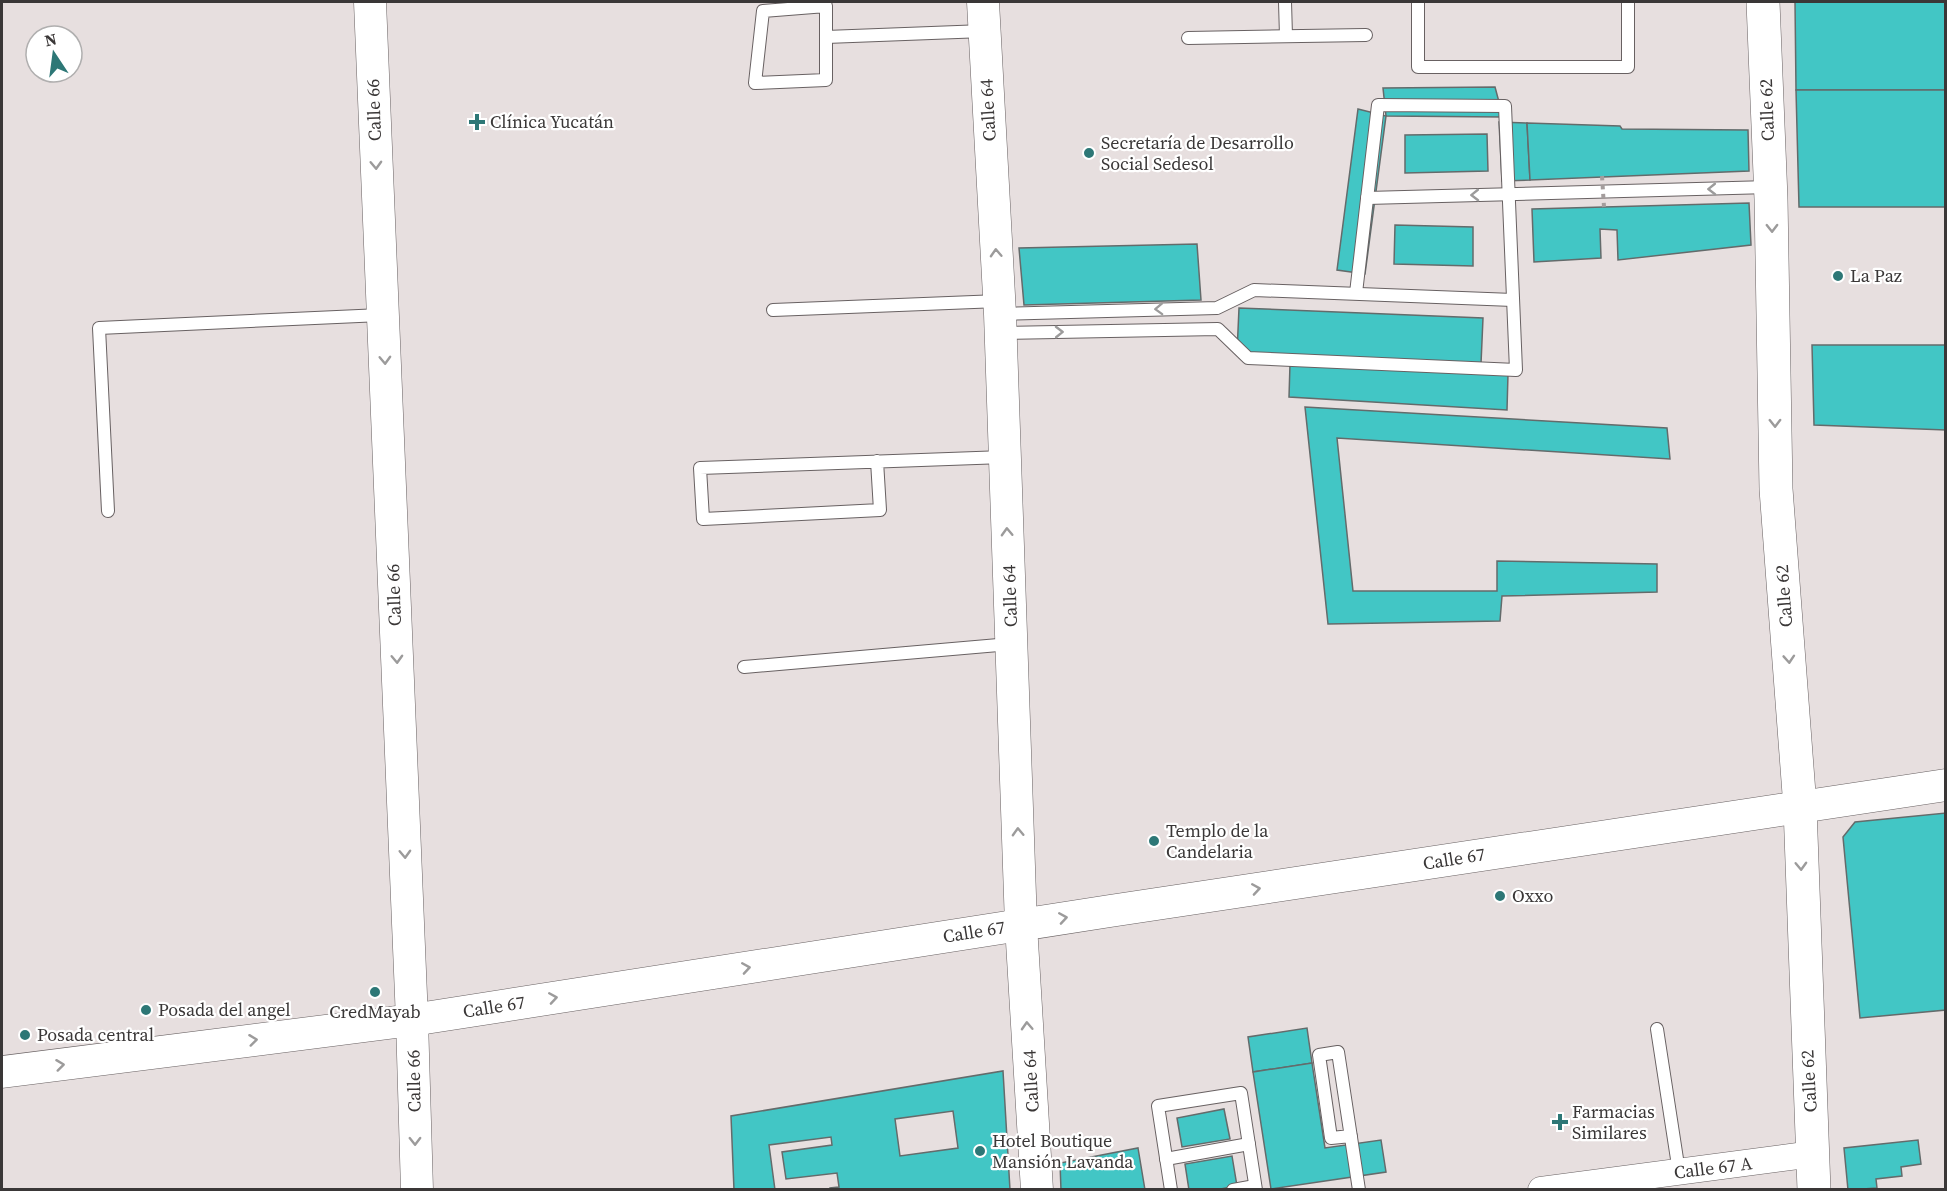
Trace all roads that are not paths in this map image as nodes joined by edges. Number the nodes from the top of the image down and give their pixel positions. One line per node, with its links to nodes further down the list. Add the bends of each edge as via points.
1 (370, 2): 17 (street, Calle 66, one-way to 17)
2 (1285, 2): 8 (lane)
3 (1418, 2): 4 (lane, via 1418,67 1628,68)
4 (1628, 2)
5 (1763, 2): 11 (main road, Calle 62)
6 (983, 16): 9 (lane); 18 (street, Calle 64, one-way to 6)
7 (1366, 35): 8 (lane)
8 (1286, 36): 10 (lane)
9 (826, 37): 9 (lane, via 826,6 764,11 755,83 826,80)
10 (1188, 38)
11 (1770, 187): 12 (lane, one-way to 12); 25 (main road, Calle 62, one-way to 25, via 1776,489)
12 (1509, 194): 13 (lane, one-way to 13); 13 (lane, via 1505,106 1378,105); 15 (lane)
13 (1367, 198): 14 (lane)
14 (1356, 293): 15 (lane); 18 (lane, one-way to 18, via 1254,290 1217,308)
15 (1513, 300): 18 (lane, one-way to 15, via 1218,328 1248,358 1516,370)
16 (773, 310): 18 (lane)
17 (383, 315): 21 (lane, via 99,328); 27 (street, Calle 66, one-way to 27)
18 (999, 316): 19 (street, Calle 64)
19 (1005, 457): 20 (lane); 22 (street, Calle 64, one-way to 19)
20 (877, 462): 20 (lane, via 700,468 703,519 880,510)
21 (108, 511)
22 (1011, 643): 23 (lane); 26 (street, Calle 64, one-way to 22)
23 (744, 667)
24 (1946, 785): 25 (street, Calle 67)
25 (1800, 807): 26 (street, Calle 67, one-way to 25); 32 (main road, Calle 62, one-way to 32)
26 (1021, 925): 27 (street, Calle 67, one-way to 26); 37 (street, Calle 64, one-way to 26)
27 (412, 1020): 29 (street, Calle 67, one-way to 27); 36 (street, Calle 66, one-way to 36)
28 (1657, 1029): 34 (lane)
29 (2, 1072)
30 (1351, 1136): 30 (lane, via 1338,1052 1319,1055 1331,1138); 40 (lane)
31 (1249, 1144): 33 (lane); 33 (lane, via 1241,1093 1158,1106); 35 (lane)
32 (1813, 1154): 34 (street, Calle 67 A); 42 (main road, Calle 62)
33 (1166, 1159): 38 (lane)
34 (1633, 1183): 41 (street, Calle 67 A)
35 (1256, 1188): 39 (lane)
36 (417, 1190)
37 (1037, 1190)
38 (1170, 1190)
39 (1233, 1190)
40 (1359, 1190)
41 (1541, 1190)
42 (1814, 1190)

